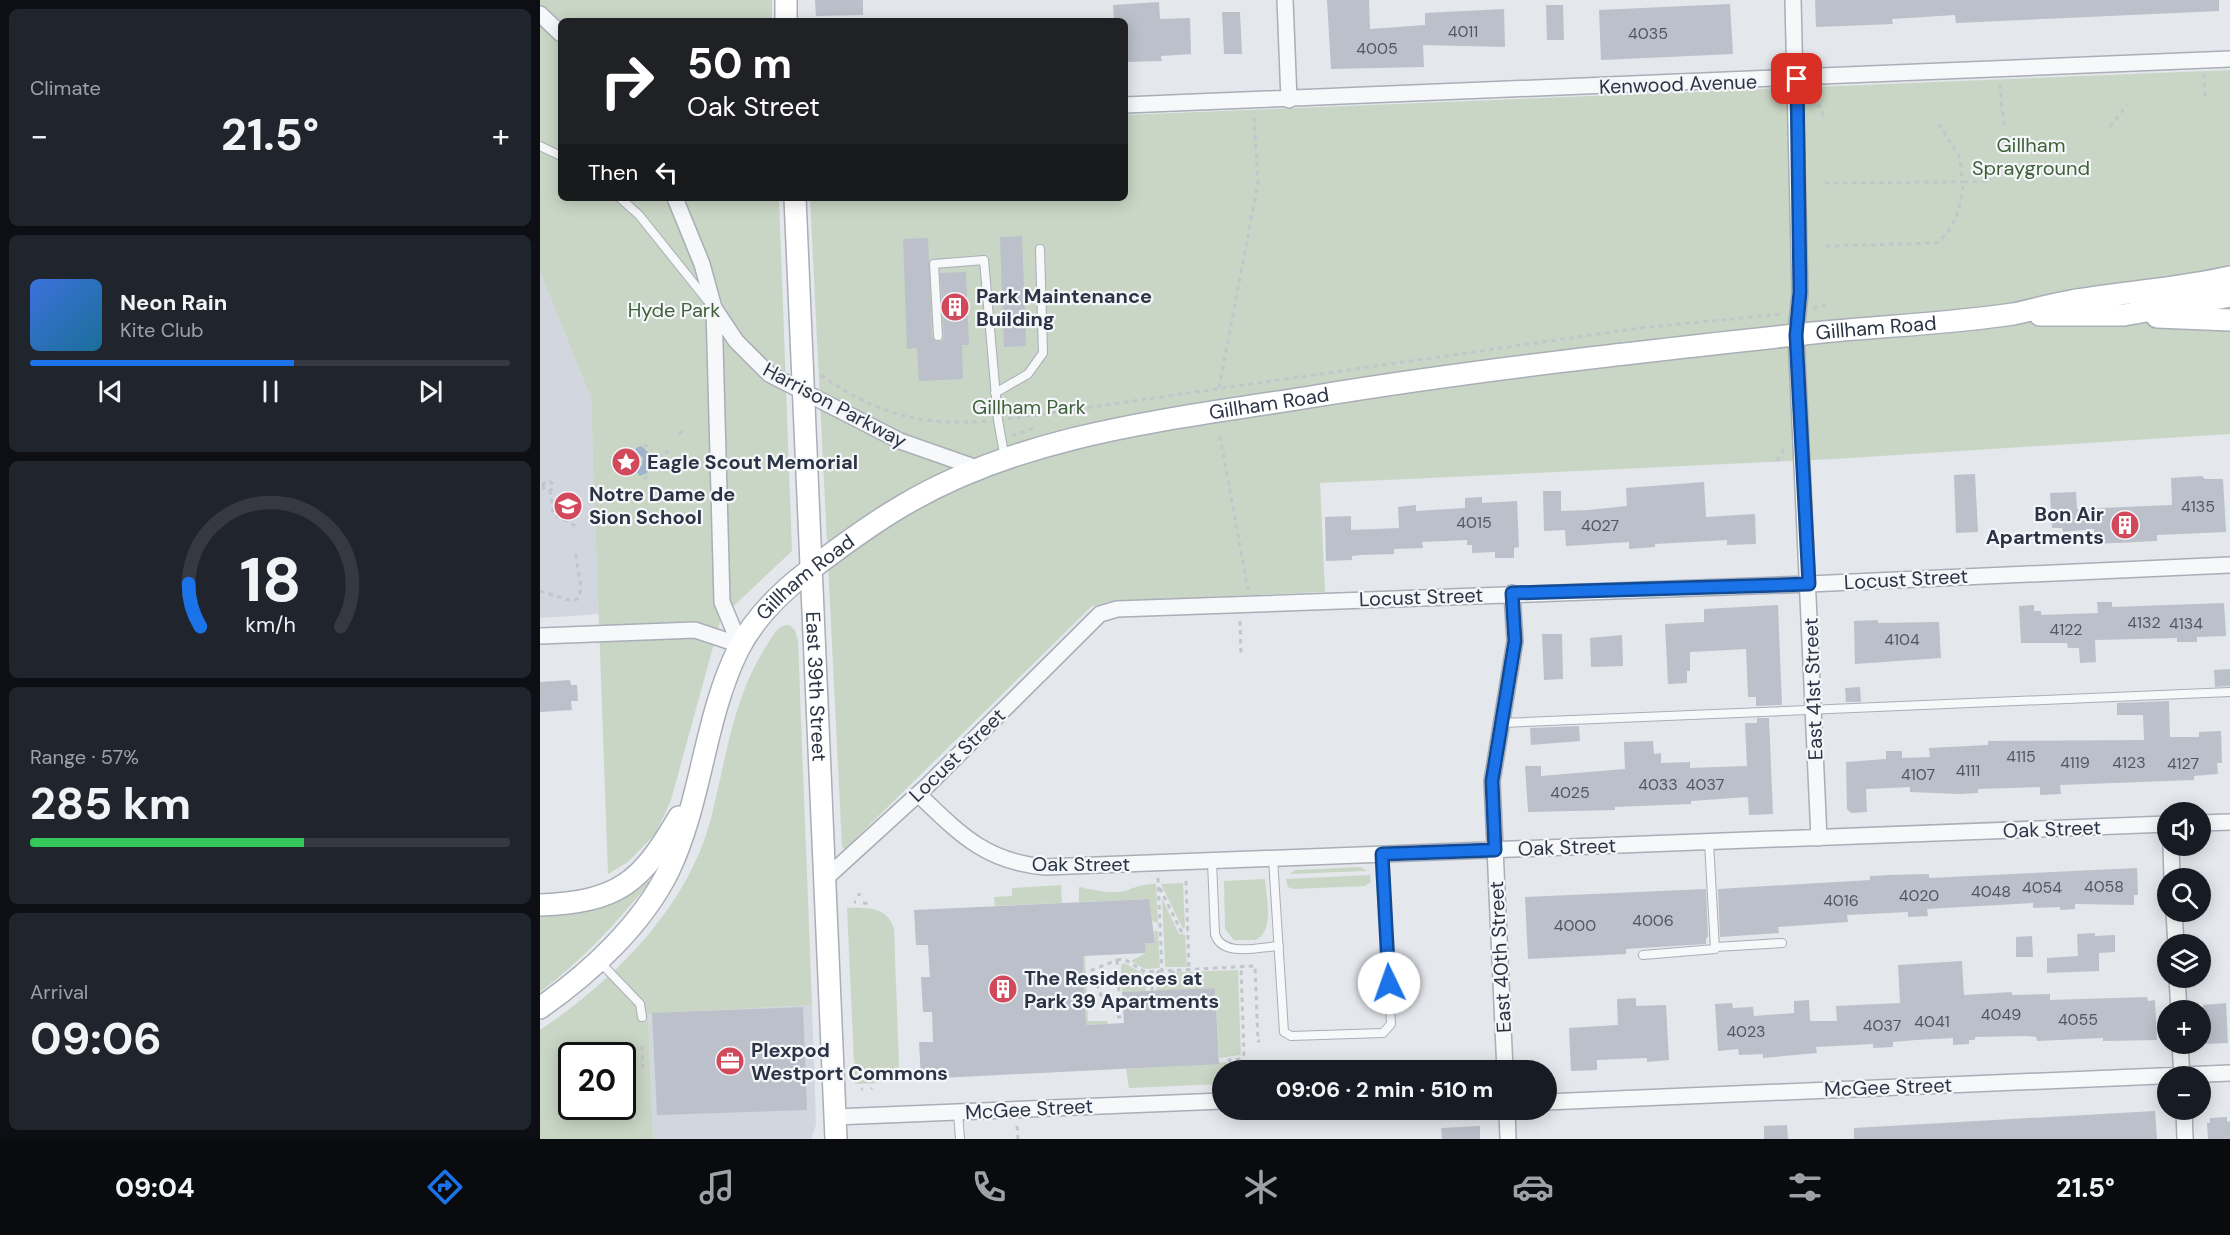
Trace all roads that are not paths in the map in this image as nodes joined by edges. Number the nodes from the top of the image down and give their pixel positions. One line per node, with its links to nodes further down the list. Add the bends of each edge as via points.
1 (786, 0): 5 (main road)
2 (1285, 0): 9 (street)
3 (1793, 0): 8 (street, East 41st Street)
4 (540, 14): 6 (street)
5 (786, 18)
6 (558, 31)
7 (2230, 59): 8 (street, Kenwood Avenue)
8 (1797, 79): 9 (street, Kenwood Avenue); 25 (street, East 41st Street)
9 (1289, 100): 10 (street, Kenwood Avenue)
10 (1128, 105)
11 (540, 146): 12 (lane)
12 (558, 155)
13 (623, 201): 21 (lane)
14 (676, 201): 21 (street, Harrison Parkway, via 702,264)
15 (795, 201): 27 (main road, East 39th Street)
16 (1040, 249): 28 (lane, via 1043,353 1029,374)
17 (2230, 277): 18 (main road, Gillham Road)
18 (2185, 287): 19 (main road); 22 (main road, Gillham Road, via 2068,301)
19 (2230, 290)
20 (2230, 296): 23 (main road, Gillham Road)
21 (714, 308): 27 (street, Harrison Parkway, via 758,364); 36 (street, Harrison Parkway, via 722,602)
22 (2013, 314): 23 (main road, Gillham Road); 25 (main road, Gillham Road)
23 (2124, 315): 24 (main road)
24 (2230, 320)
25 (1796, 335): 29 (main road, Gillham Road, via 1412,381 1132,427 1060,442); 33 (street, East 41st Street)
26 (938, 336): 28 (lane, via 934,264 984,260)
27 (805, 393): 30 (street, Harrison Parkway, via 900,441); 32 (main road, East 39th Street)
28 (995, 393): 29 (lane)
29 (1005, 460): 30 (main road, Gillham Road)
30 (980, 469): 32 (main road, Gillham Road, via 903,505)
31 (2230, 565): 33 (street, Locust Street)
32 (809, 570): 36 (main road, Gillham Road, via 777,598); 51 (main road, East 39th Street)
33 (1809, 584): 34 (street, Locust Street); 38 (street, East 41st Street)
34 (1512, 593): 39 (street, East 40th Street, via 1515,641); 41 (street, Locust Street, via 1117,609 1100,614)
35 (540, 636): 36 (street, via 695,630)
36 (740, 645): 40 (main road, Gillham Road, via 726,676)
37 (2230, 692): 38 (lane)
38 (1814, 710): 39 (lane); 45 (street, East 41st Street)
39 (1502, 723): 47 (street, East 40th Street, via 1492,781)
40 (695, 788): 52 (main road, Gillham Road, via 643,872 592,900); 57 (main road, Gillham Road, via 667,873 618,942)
41 (918, 794): 50 (street, Oak Street, via 972,844 1015,863 1045,867); 51 (street, Locust Street)
42 (2230, 822): 43 (street)
43 (2211, 823)
44 (2157, 824): 45 (street, Oak Street)
45 (1819, 838): 46 (street, Oak Street)
46 (1709, 842): 47 (street, Oak Street); 55 (lane)
47 (1495, 850): 48 (street, Oak Street); 60 (street, East 40th Street)
48 (1382, 854): 49 (street, Oak Street); 54 (lane, via 1391,1024 1386,1032 1286,1034)
49 (1273, 859): 50 (street, Oak Street); 54 (lane)
50 (1212, 861): 54 (lane, via 1218,942 1230,949)
51 (826, 878): 67 (main road, East 39th Street)
52 (540, 905)
53 (1782, 943): 55 (lane)
54 (1279, 946)
55 (1716, 947): 56 (lane, via 1713,951)
56 (1643, 955)
57 (598, 960): 58 (main road, Gillham Road); 59 (lane, via 640,1004)
58 (540, 1008)
59 (642, 1017)
60 (1505, 1060)
61 (2230, 1073): 62 (street, McGee Street)
62 (2211, 1074)
63 (2157, 1077): 65 (street, McGee Street)
64 (1212, 1101): 66 (street, McGee Street)
65 (1557, 1102)
66 (958, 1112): 67 (street, McGee Street); 71 (lane)
67 (835, 1117): 70 (main road, East 39th Street)
68 (1507, 1120): 72 (street)
69 (2184, 1120): 73 (street)
70 (836, 1139)
71 (960, 1139)
72 (1508, 1139)
73 (2185, 1139)

